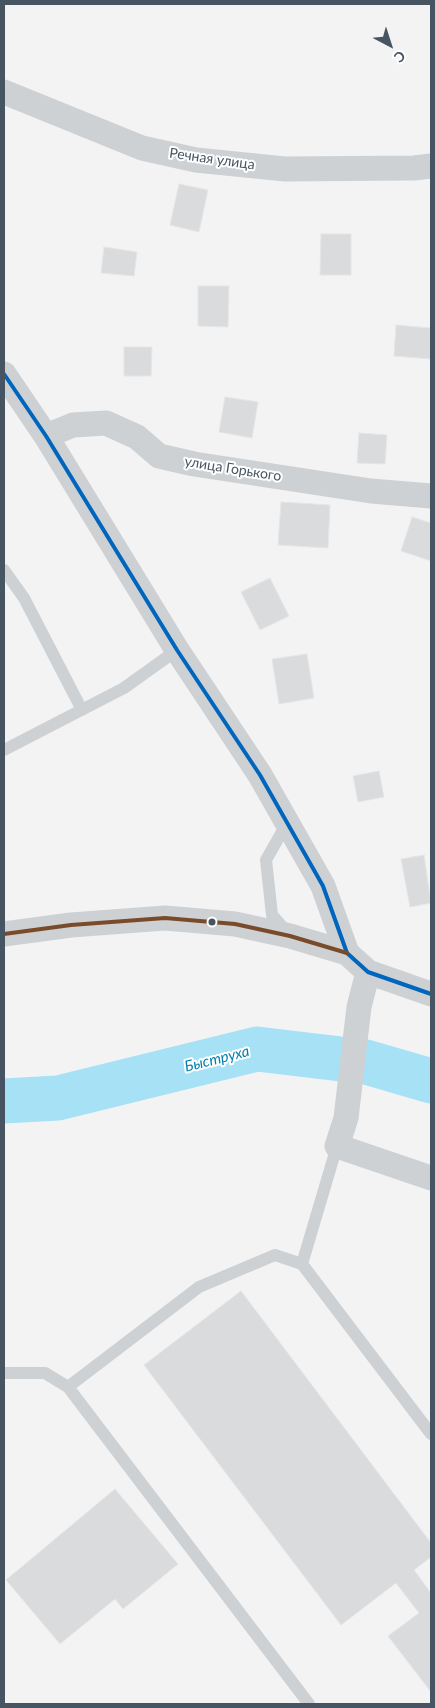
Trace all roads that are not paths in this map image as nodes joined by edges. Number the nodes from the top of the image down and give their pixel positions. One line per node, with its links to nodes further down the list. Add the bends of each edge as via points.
1 (4, 92): 2 (street, Речная улица, via 142,148 196,160 285,169)
2 (431, 166)
3 (4, 374): 4 (street)
4 (46, 436): 5 (street, улица Горького, via 73,425 106,423 137,437 159,456 194,464 371,491); 7 (street)
5 (431, 496)
6 (4, 570): 8 (lane, via 24,598)
7 (177, 650): 8 (lane, via 124,688); 10 (street, via 260,775)
8 (82, 710): 9 (lane)
9 (4, 750)
10 (287, 823): 12 (lane, via 266,860 272,915); 13 (street, via 323,886)
11 (4, 934): 12 (street, via 165,918 235,924)
12 (290, 936): 13 (street)
13 (347, 953): 14 (street)
14 (368, 972): 15 (street); 16 (street, via 359,1007 346,1118)
15 (431, 994)
16 (337, 1146): 17 (street); 18 (lane)
17 (431, 1178)
18 (302, 1264): 20 (lane, via 275,1255 199,1287); 21 (lane)
19 (4, 1373): 20 (lane, via 46,1373)
20 (68, 1387): 22 (lane)
21 (431, 1434)
22 (309, 1704)

